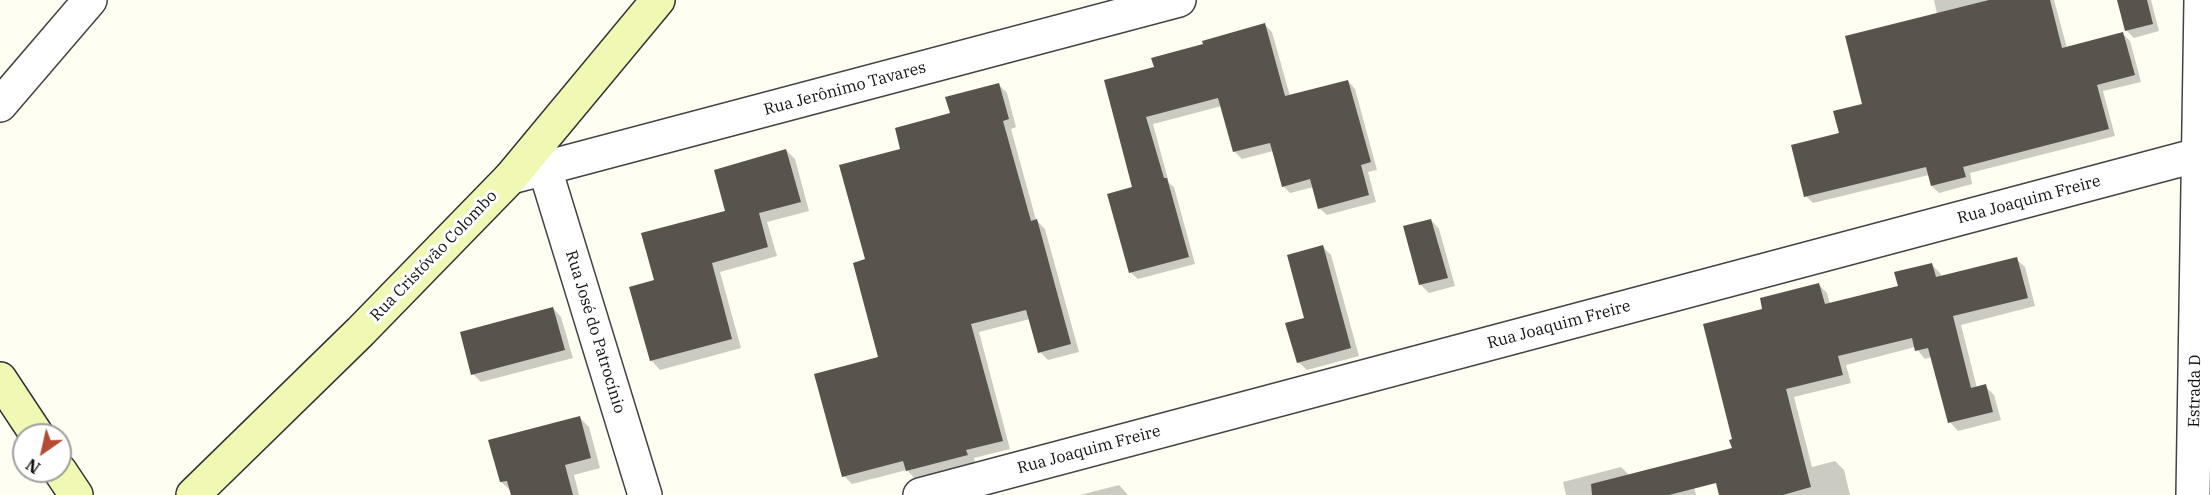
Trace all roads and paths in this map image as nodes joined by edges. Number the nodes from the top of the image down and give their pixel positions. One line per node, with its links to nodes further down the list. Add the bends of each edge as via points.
1 (90, 0): 5 (street)
2 (658, 0): 8 (street, Rua Cristóvão Colombo)
3 (1179, 0): 7 (street, Rua Jerônimo Tavares)
4 (2201, 0): 6 (street, Estrada D)
5 (0, 105)
6 (2198, 155): 13 (street, Rua Joaquim Freire); 14 (street, Estrada D)
7 (545, 169): 8 (street, Rua Jerônimo Tavares); 12 (street, Rua José do Patrocínio)
8 (511, 177): 11 (street, Rua Cristóvão Colombo)
9 (0, 379): 10 (street)
10 (29, 423)
11 (193, 495)
12 (645, 495)
13 (920, 495)
14 (2193, 495)

